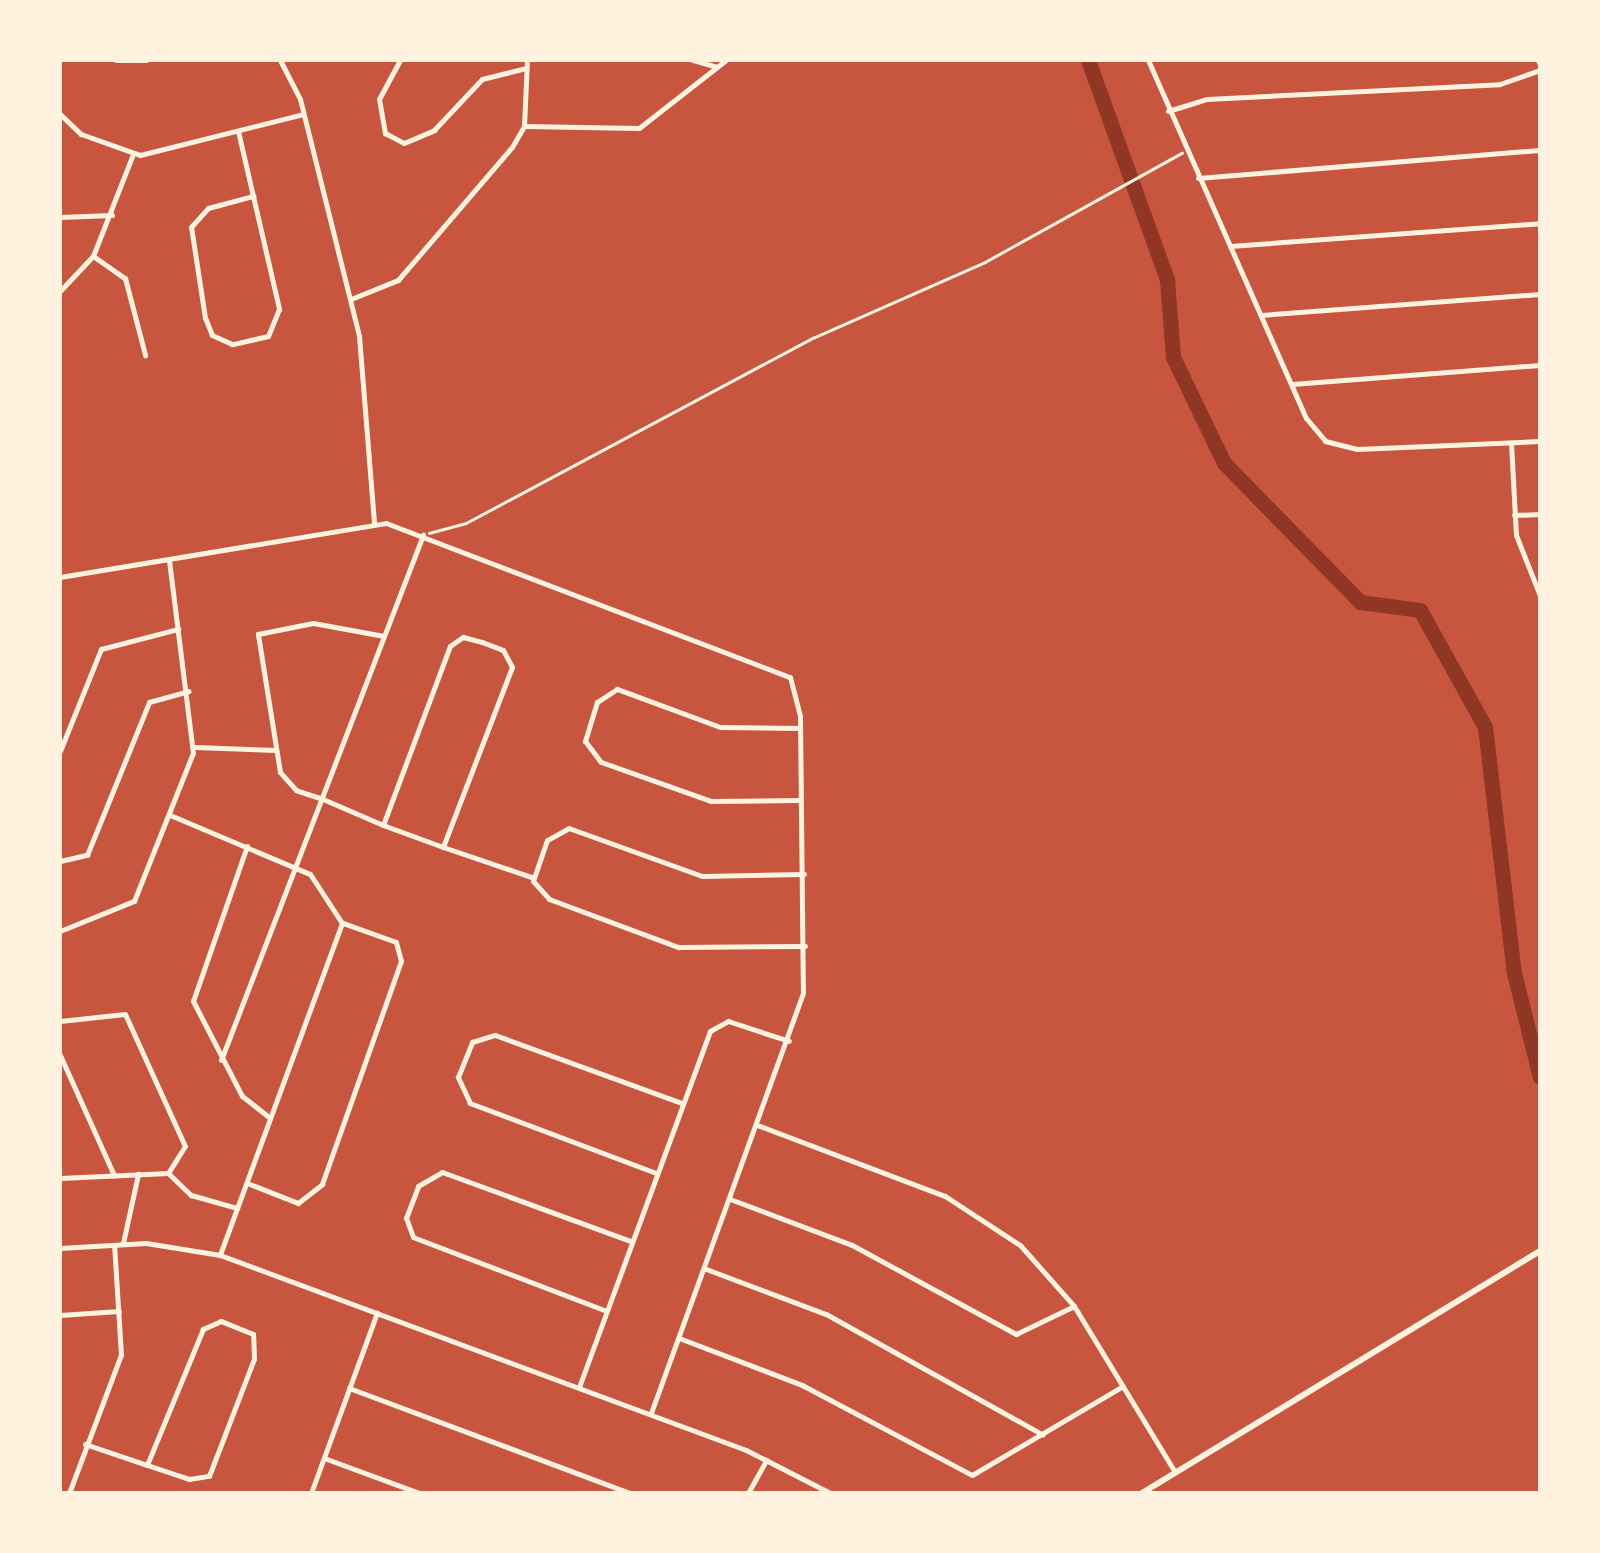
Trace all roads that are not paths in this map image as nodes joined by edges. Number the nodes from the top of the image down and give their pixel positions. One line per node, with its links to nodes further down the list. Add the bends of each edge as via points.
1 (116, 60): 2 (street)
2 (146, 60)
3 (280, 60): 14 (street)
4 (400, 60): 11 (street, via 378,99 385,133 404,142 427,136 482,78)
5 (526, 60): 11 (street)
6 (693, 60): 10 (street)
7 (726, 60): 10 (street)
8 (1148, 60): 12 (street)
9 (1539, 65): 12 (street, via 1500,84 1207,99)
10 (717, 66): 16 (street, via 639,128)
11 (526, 68): 16 (street)
12 (1168, 111): 20 (street)
13 (60, 114): 15 (street)
14 (303, 114): 17 (street); 29 (street)
15 (63, 124): 19 (street)
16 (524, 126): 29 (street, via 408,270)
17 (238, 131): 19 (street); 21 (street)
18 (1540, 150): 20 (street)
19 (133, 154): 22 (street)
20 (1198, 178): 25 (street)
21 (252, 196): 21 (street, via 208,208 191,228 205,318 225,343 268,336 278,319)
22 (112, 215): 23 (street); 26 (street)
23 (60, 216)
24 (1540, 223): 25 (street)
25 (1230, 246): 30 (street)
26 (93, 256): 27 (street); 31 (street, via 125,278)
27 (60, 291)
28 (1540, 294): 30 (street)
29 (351, 299): 38 (street)
30 (1261, 315): 33 (street)
31 (145, 355)
32 (1540, 365): 33 (street)
33 (1292, 384): 35 (street, via 1314,430 1336,446)
34 (1540, 442): 35 (street)
35 (1511, 443): 37 (street)
36 (1540, 514): 37 (street)
37 (1514, 515): 42 (street)
38 (374, 522): 39 (street); 40 (street)
39 (423, 535): 44 (street); 46 (street, via 774,665 797,691)
40 (169, 558): 41 (street); 43 (street)
41 (60, 577)
42 (1540, 596)
43 (178, 628): 45 (street); 49 (street, via 100,649)
44 (384, 636): 48 (street, via 313,623 258,634); 50 (street)
45 (190, 691): 47 (street); 56 (street, via 149,702 87,855)
46 (800, 728): 51 (street); 51 (street, via 720,727 617,689 596,702 585,742 601,762 711,801)
47 (195, 746): 48 (street); 52 (street)
48 (276, 750): 50 (street, via 290,787)
49 (60, 751)
50 (323, 799): 53 (street); 57 (street)
51 (802, 800): 58 (street)
52 (170, 814): 54 (street); 61 (street, via 134,900)
53 (383, 825): 55 (street); 55 (street, via 450,646 462,637 482,642 506,653 512,673)
54 (247, 846): 57 (street); 66 (street, via 194,989)
55 (443, 847): 59 (street)
56 (60, 862)
57 (298, 866): 60 (street, via 327,891); 66 (street)
58 (804, 874): 59 (street, via 702,876 569,828 547,840); 62 (street)
59 (534, 878): 62 (street, via 549,899 678,947)
60 (342, 923): 68 (street); 75 (street, via 396,942 401,961 322,1184 298,1203)
61 (60, 930)
62 (805, 946): 64 (street)
63 (60, 1021): 71 (street, via 109,1009 129,1018 183,1132 184,1154)
64 (789, 1042): 67 (street, via 716,1024); 69 (street)
65 (60, 1055): 73 (street)
66 (222, 1060): 68 (street, via 242,1096)
67 (682, 1103): 70 (street); 70 (street, via 489,1034 472,1042 458,1077 470,1103)
68 (270, 1118): 75 (street)
69 (757, 1125): 76 (street); 85 (street, via 974,1211 1042,1265)
70 (656, 1172): 78 (street)
71 (168, 1173): 72 (street); 77 (street, via 192,1195)
72 (138, 1174): 73 (street); 79 (street)
73 (114, 1175): 74 (street)
74 (60, 1178)
75 (246, 1182): 77 (street)
76 (730, 1200): 84 (street); 85 (street, via 852,1246 1016,1334)
77 (237, 1208): 83 (street)
78 (631, 1241): 86 (street); 86 (street, via 442,1172 418,1186 406,1218 412,1237)
79 (123, 1244): 80 (street); 83 (street)
80 (114, 1245): 81 (street); 87 (street)
81 (60, 1248)
82 (1540, 1251): 100 (street)
83 (220, 1255): 88 (street)
84 (705, 1268): 90 (street); 95 (street, via 838,1320)
85 (1074, 1306): 91 (street)
86 (604, 1310): 92 (street)
87 (119, 1311): 89 (street); 96 (street, via 120,1363)
88 (377, 1313): 92 (street); 93 (street)
89 (60, 1315)
90 (679, 1338): 94 (street); 95 (street, via 802,1385 967,1474)
91 (1124, 1386): 95 (street); 100 (street)
92 (578, 1387): 94 (street)
93 (349, 1388): 97 (street); 104 (street)
94 (651, 1414): 98 (street)
95 (1044, 1435)
96 (85, 1444): 99 (street); 101 (street)
97 (324, 1458): 102 (street); 103 (street)
98 (766, 1460): 105 (street); 106 (street)
99 (147, 1466): 99 (street, via 203,1329 221,1321 248,1330 254,1359 214,1470 189,1479)
100 (1175, 1473): 107 (street)
101 (68, 1493)
102 (311, 1493)
103 (419, 1493)
104 (630, 1493)
105 (748, 1493)
106 (830, 1493)
107 (1142, 1493)

